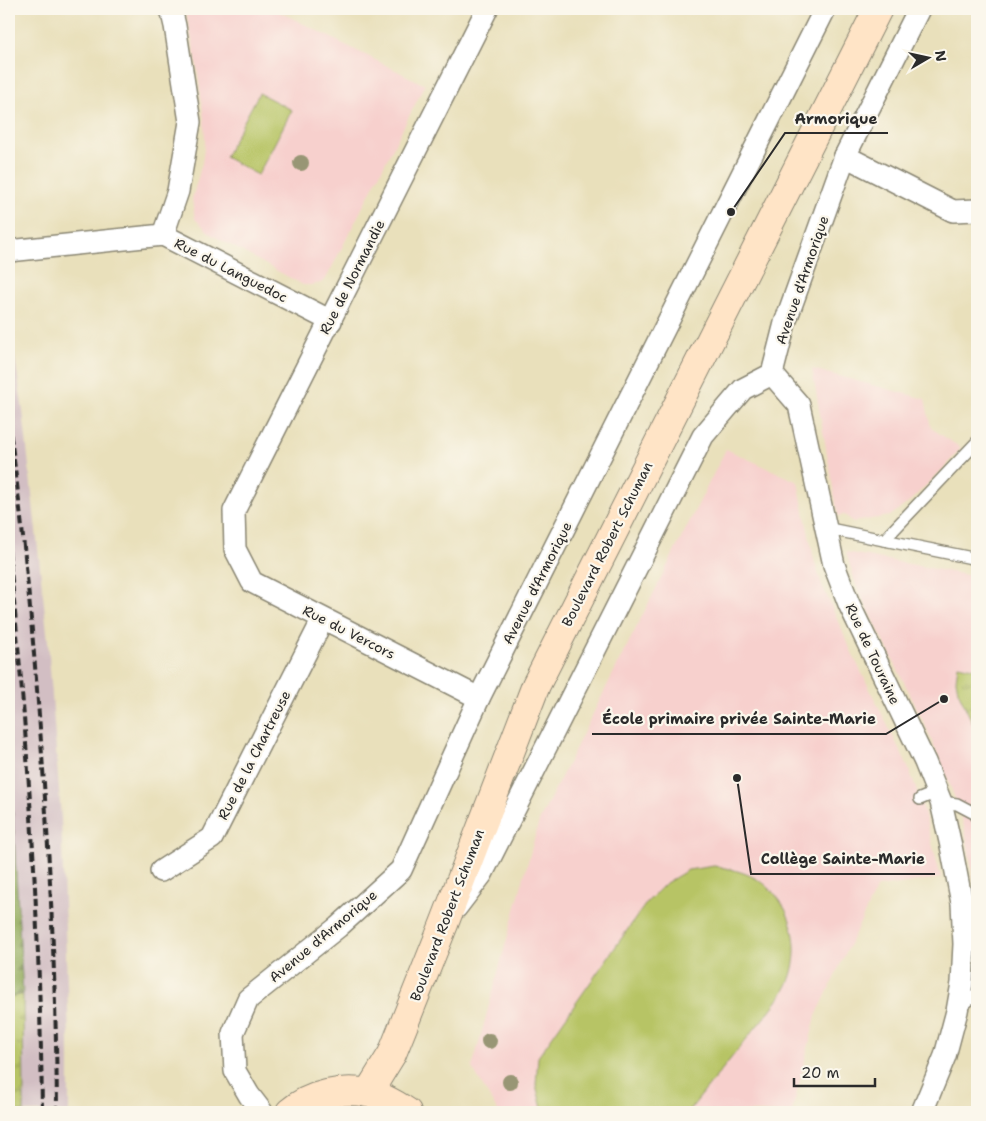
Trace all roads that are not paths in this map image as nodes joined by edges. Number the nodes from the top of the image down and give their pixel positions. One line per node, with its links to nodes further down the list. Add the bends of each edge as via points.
1 (171, 9): 8 (street, via 190,122 178,191)
2 (487, 9): 10 (street, Rue de Normandie)
3 (825, 9): 18 (street, Avenue d'Armorique)
4 (878, 9): 22 (main road, Boulevard Robert Schuman, via 536,685)
5 (919, 9): 6 (street, Avenue d'Armorique)
6 (845, 156): 7 (street, via 953,211); 11 (street, Avenue d'Armorique, via 784,323)
7 (977, 210)
8 (163, 235): 9 (street, Rue du Languedoc); 10 (street, Rue du Languedoc)
9 (9, 251)
10 (330, 321): 15 (street, Rue de Normandie, via 234,511)
11 (772, 374): 13 (street, Rue de Touraine, via 798,405); 22 (street, via 744,389 703,436 482,874)
12 (977, 442): 14 (lane)
13 (825, 528): 14 (lane); 19 (street, Rue de Touraine, via 834,565 849,604 925,762)
14 (884, 540): 16 (lane)
15 (235, 549): 17 (street, Rue du Vercors, via 252,582)
16 (977, 559)
17 (323, 619): 18 (street, Rue du Vercors); 21 (street, Rue de la Chartreuse, via 212,838)
18 (479, 698): 26 (street, Avenue d'Armorique, via 401,870 248,999 232,1033 235,1071)
19 (932, 797): 20 (lane, via 956,804); 24 (street, Rue de Touraine, via 962,903 964,944)
20 (977, 817)
21 (161, 871)
22 (444, 924): 25 (main road, Boulevard Robert Schuman, via 392,1054)
23 (977, 993): 24 (lane)
24 (957, 1011): 29 (street, Rue de Touraine, via 945,1056)
25 (368, 1093): 27 (main road, via 342,1092 316,1097); 28 (main road, via 393,1102)
26 (262, 1112)
27 (290, 1112)
28 (407, 1112)
29 (922, 1112)

